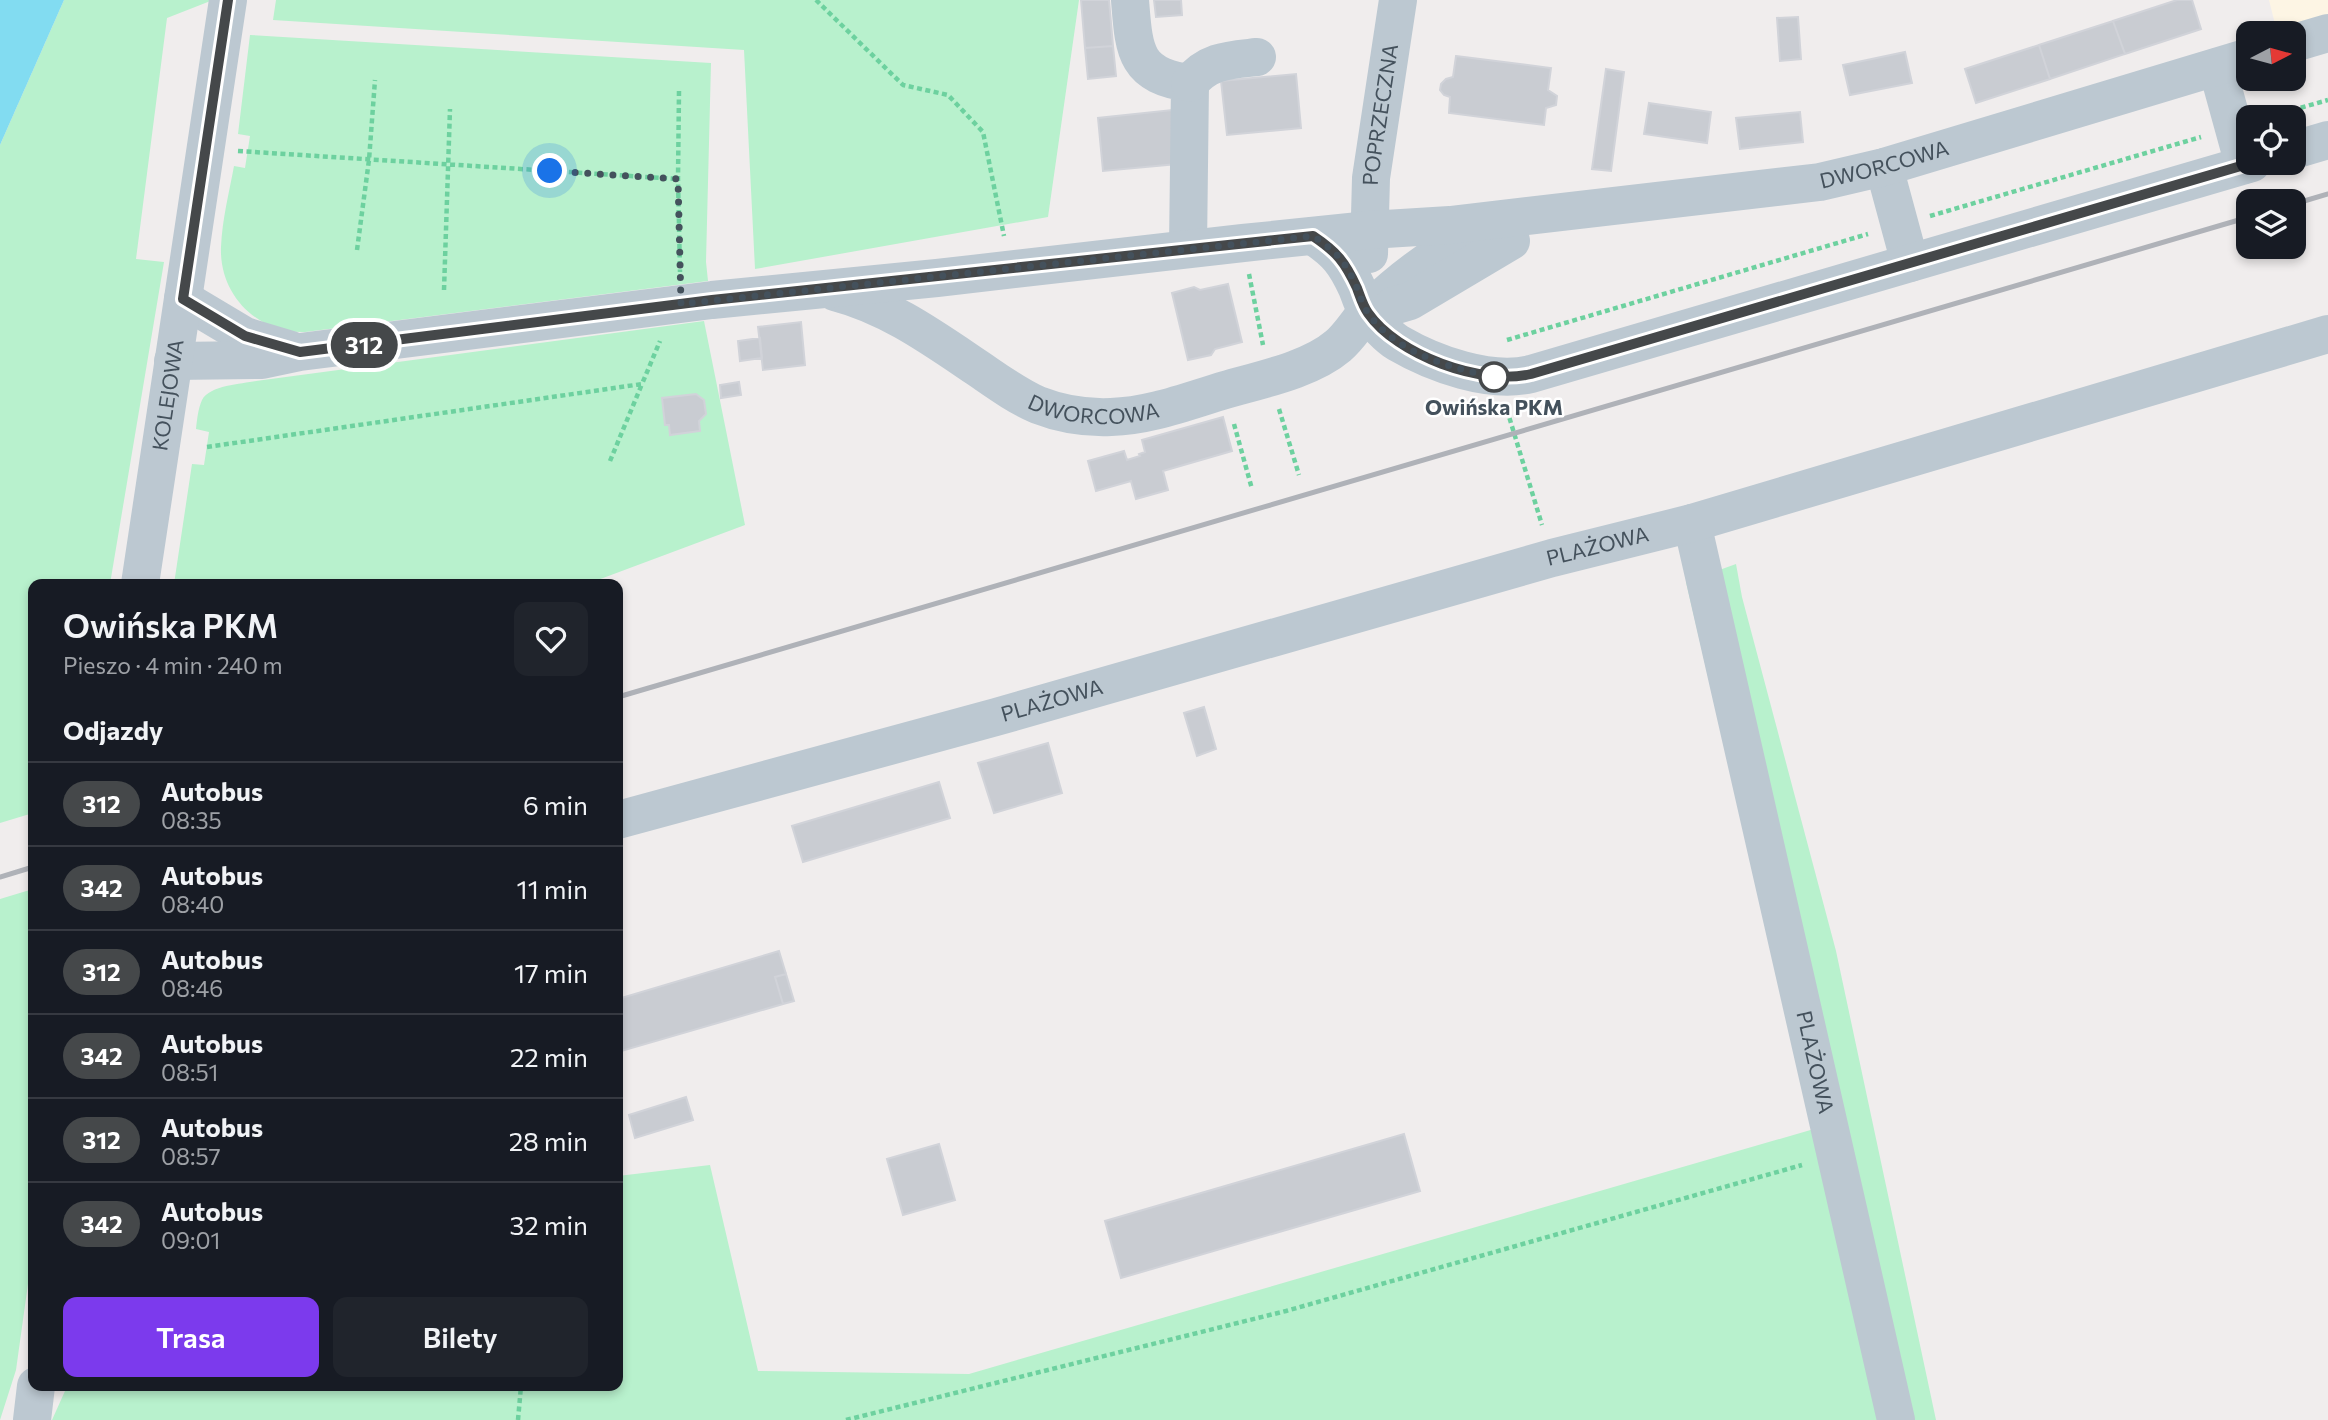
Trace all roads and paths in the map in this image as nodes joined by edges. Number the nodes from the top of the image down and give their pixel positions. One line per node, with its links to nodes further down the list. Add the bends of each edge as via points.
1 (228, 0): 35 (street, KOLEJOWA)
2 (816, 0): 27 (path, via 903,85 948,95 984,132)
3 (1130, 0): 9 (street, via 1143,63 1164,79)
4 (1398, 0): 25 (street, POPRZECZNA, via 1371,178)
5 (2328, 33): 6 (street)
6 (2306, 39)
7 (1257, 57): 9 (street, via 1211,65)
8 (375, 80): 17 (path)
9 (1190, 83): 29 (street)
10 (679, 91): 21 (path)
11 (2238, 92): 12 (path); 19 (street, DWORCOWA); 24 (path)
12 (2328, 100)
13 (450, 109): 18 (path)
14 (2328, 140): 15 (street)
15 (2306, 146)
16 (248, 152): 17 (path)
17 (369, 160): 18 (path); 30 (path)
18 (448, 165): 21 (path); 34 (path)
19 (1884, 167): 22 (street, DWORCOWA, via 1820,182); 24 (street)
20 (2236, 168): 31 (street)
21 (678, 179): 36 (path)
22 (1570, 211): 23 (street, DWORCOWA); 37 (street, via 1410,301)
23 (1508, 218): 25 (street, DWORCOWA); 37 (street, DWORCOWA, via 1432,257)
24 (1899, 225): 31 (street); 40 (path)
25 (1369, 230): 26 (street, DWORCOWA); 37 (street)
26 (1313, 236): 28 (street, DWORCOWA); 37 (street, via 1347,265)
27 (1005, 241)
28 (1243, 243): 29 (street, DWORCOWA); 43 (path)
29 (1188, 248): 32 (street, DWORCOWA)
30 (357, 250)
31 (1910, 263): 37 (street, via 1508,378 1458,368 1416,352 1395,342)
32 (937, 278): 33 (street, DWORCOWA); 38 (street, via 921,304)
33 (823, 289): 36 (street, DWORCOWA); 38 (street, DWORCOWA, via 876,306)
34 (444, 290)
35 (183, 299): 41 (street, DWORCOWA, via 245,336); 42 (street, KOLEJOWA)
36 (672, 305): 41 (street, DWORCOWA); 44 (path)
37 (1367, 312): 43 (street, DWORCOWA, via 1338,347)
38 (921, 330): 43 (street, DWORCOWA, via 1009,389 1038,404 1087,416 1140,414)
39 (2328, 334): 51 (street)
40 (1500, 342)
41 (300, 352): 42 (street, DWORCOWA, via 262,360)
42 (173, 361): 53 (street, KOLEJOWA)
43 (1269, 377): 49 (path)
44 (642, 384): 47 (path); 48 (path)
45 (1502, 404): 52 (path)
46 (1233, 419): 50 (path)
47 (206, 447)
48 (610, 461)
49 (1299, 475)
50 (1252, 489)
51 (1692, 523): 52 (street, PLAŻOWA); 55 (street, PLAŻOWA)
52 (1552, 558): 54 (street, PLAŻOWA)
53 (141, 579)
54 (623, 819)
55 (1837, 1155): 60 (path, via 1286,1311); 61 (street, PLAŻOWA)
56 (35, 1391): 58 (street)
57 (521, 1391): 59 (path)
58 (32, 1420)
59 (518, 1420)
60 (846, 1420)
61 (1896, 1420)

